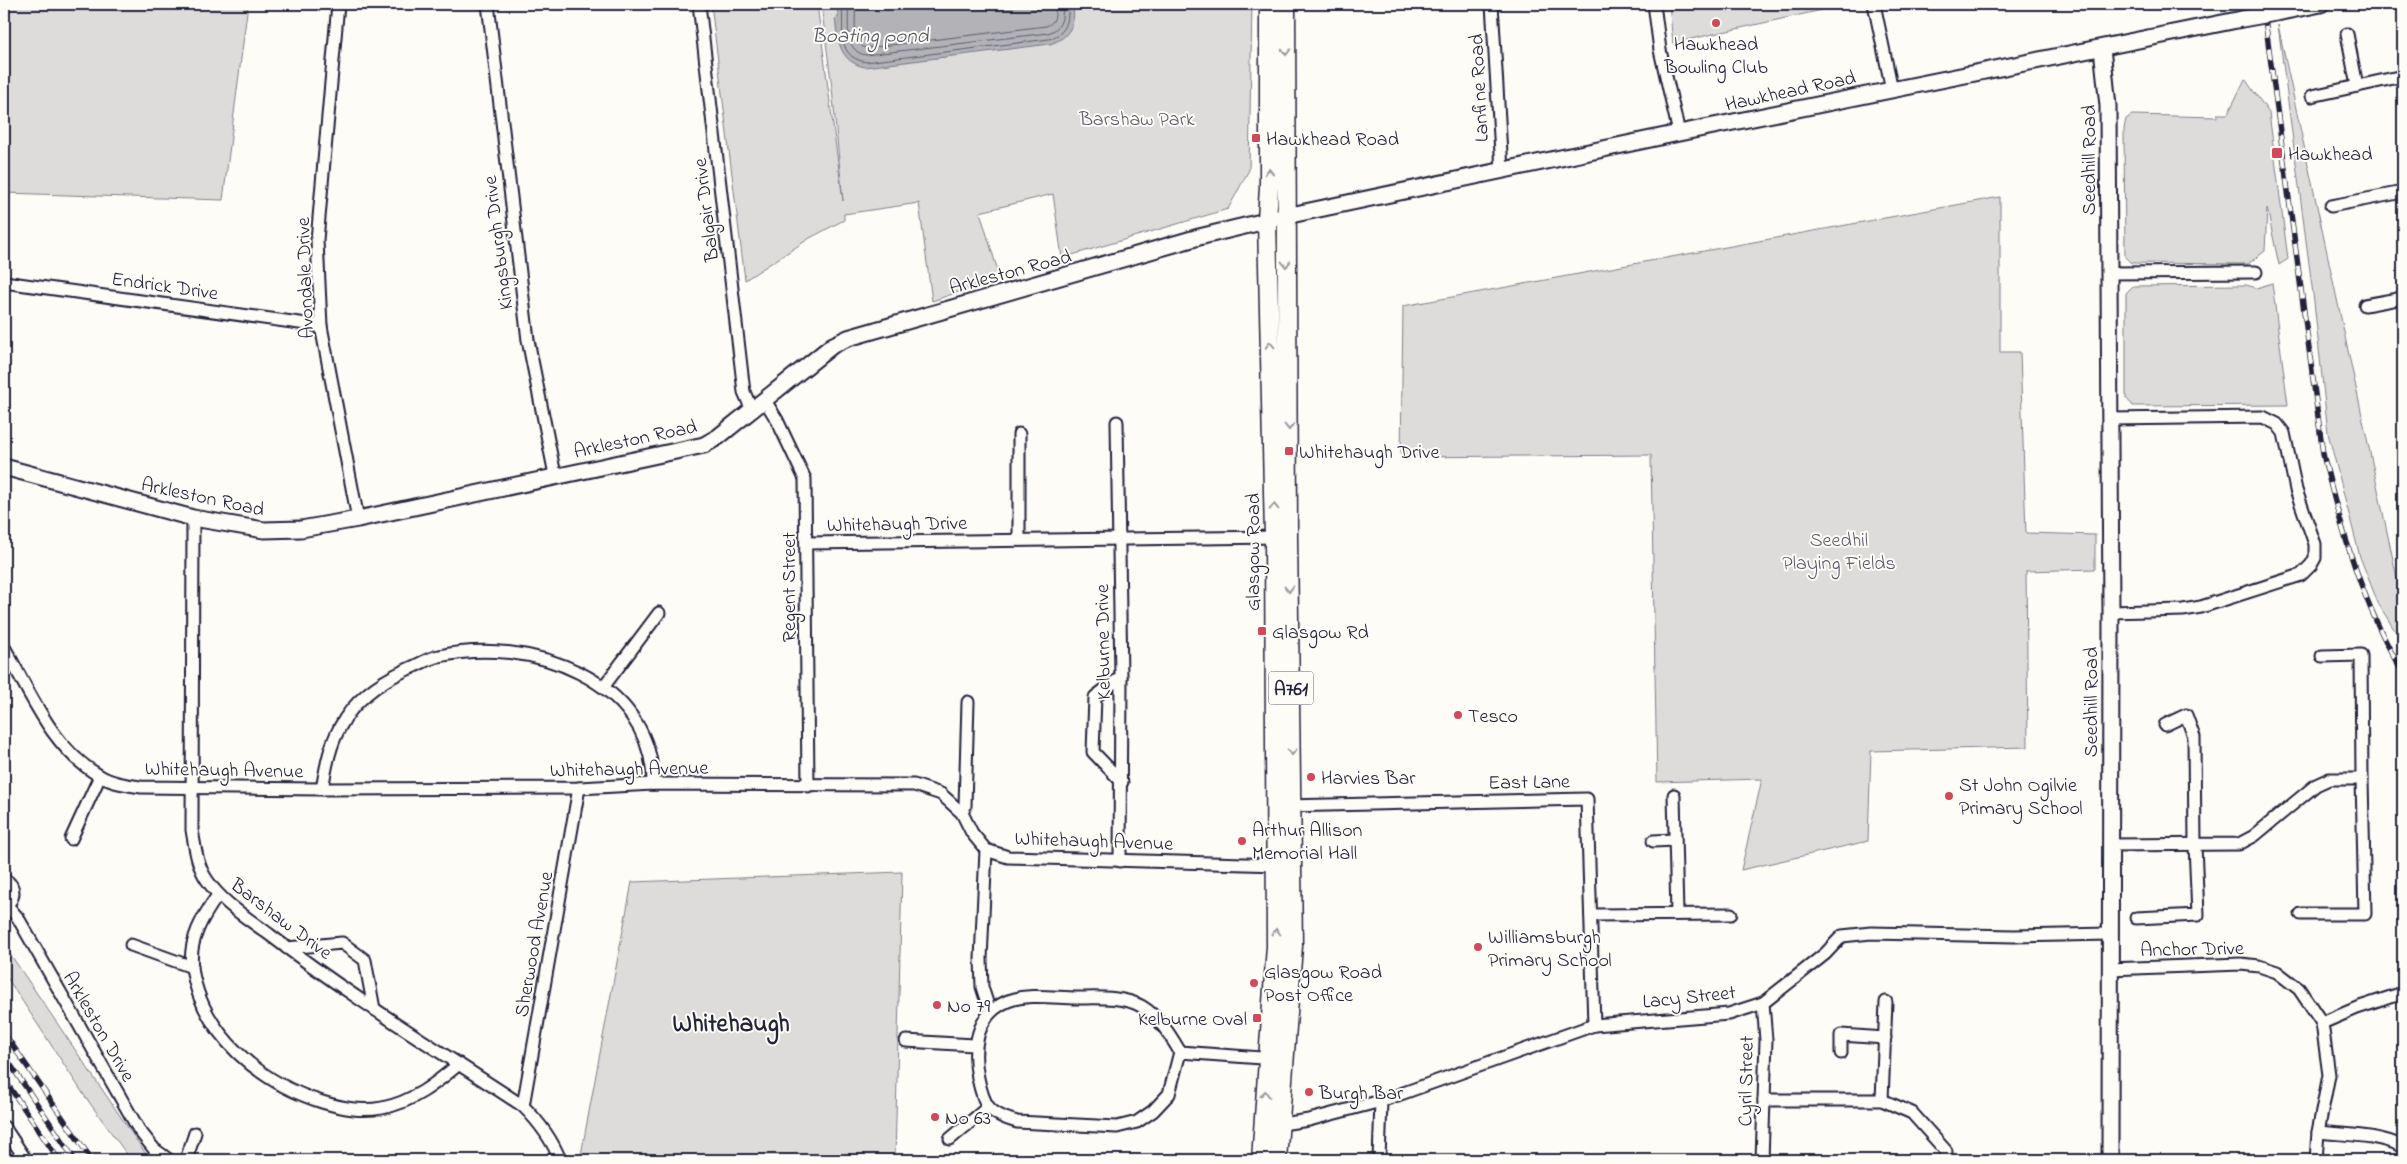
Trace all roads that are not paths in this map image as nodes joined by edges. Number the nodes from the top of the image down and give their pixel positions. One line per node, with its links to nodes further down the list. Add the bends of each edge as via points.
1 (338, 4): 27 (street, Avondale Drive, via 317,240)
2 (488, 4): 34 (street, Kingsburgh Drive, via 528,340)
3 (699, 4): 29 (street, Balgair Drive, via 744,392)
4 (1269, 4): 21 (main road, Glasgow Road / A761, one-way to 4)
5 (1286, 4): 20 (main road, Glasgow Road / A761, one-way to 20)
6 (1492, 4): 17 (street, Lanfine Road)
7 (1654, 4): 16 (street, via 1660,50)
8 (1874, 4): 14 (street)
9 (2322, 4): 11 (street, Hawkhead Road, bridge)
10 (2347, 34): 13 (street)
11 (2102, 48): 14 (street, Hawkhead Road); 23 (street, Seedhill Road, via 2108,106)
12 (2403, 76): 13 (street)
13 (2357, 86): 15 (street)
14 (1892, 90): 16 (street, Hawkhead Road)
15 (2312, 96)
16 (1679, 133): 17 (street, Hawkhead Road)
17 (1502, 170): 20 (street, Hawkhead Road)
18 (2403, 192): 19 (street)
19 (2331, 206)
20 (1286, 216): 21 (street, Hawkhead Road); 37 (main road, Glasgow Road / A761, one-way to 37, via 1289,451)
21 (1267, 220): 28 (street, Arkleston Road, via 864,332 833,344); 37 (main road, Glasgow Road / A761, one-way to 21)
22 (2256, 272): 23 (street)
23 (2109, 273): 30 (street, Seedhill Road)
24 (4, 282): 27 (street, Endrick Drive)
25 (2403, 298): 26 (street)
26 (2365, 306)
27 (321, 326): 36 (street, Avondale Drive)
28 (764, 399): 29 (street, Arkleston Road); 40 (street, Regent Street, via 805,479)
29 (752, 410): 34 (street, Arkleston Road, via 704,445)
30 (2109, 419): 41 (street, Seedhill Road); 41 (street, via 2264,417 2277,424 2284,433 2296,490 2315,544 2315,558 2301,575 2183,610)
31 (1117, 422): 38 (street, Kelburne Drive)
32 (1019, 434): 39 (street)
33 (4, 467): 35 (street, Arkleston Road)
34 (556, 475): 36 (street, Arkleston Road)
35 (193, 518): 36 (street, Arkleston Road, via 264,530 301,529); 54 (street, Barshaw Drive)
36 (358, 519)
37 (1281, 537): 38 (street, Whitehaugh Drive); 58 (main road, Glasgow Road / A761)
38 (1119, 538): 39 (street, Whitehaugh Drive); 45 (street, Kelburne Drive)
39 (1019, 540): 40 (street, Whitehaugh Drive)
40 (806, 543): 53 (street, Regent Street)
41 (2111, 612): 63 (street, Seedhill Road)
42 (659, 613): 46 (street)
43 (4, 647): 49 (street, Whitehaugh Avenue, via 67,751)
44 (2322, 656): 50 (street, via 2361,655)
45 (1121, 677): 51 (street, Kelburne Drive); 51 (street, via 1094,697 1093,752)
46 (604, 686): 52 (street, via 639,728 651,759); 56 (street, via 551,660 507,651 471,651 438,656 389,678 370,691 352,710 340,726 327,758)
47 (968, 702): 59 (street, via 965,806)
48 (2164, 724): 64 (street, via 2186,715 2194,736)
49 (100, 776): 54 (street, Whitehaugh Avenue, via 141,787); 60 (street)
50 (2362, 778): 64 (street, via 2329,779 2239,844); 73 (street, via 2364,914)
51 (1122, 782): 66 (street, Kelburne Drive)
52 (653, 784): 53 (street, Whitehaugh Avenue); 55 (street, Whitehaugh Avenue)
53 (808, 786): 59 (street, Whitehaugh Avenue, via 914,785 942,794)
54 (192, 788): 56 (street, Whitehaugh Avenue); 69 (street, Barshaw Drive, via 192,830 197,856 206,879)
55 (579, 788): 56 (street, Whitehaugh Avenue); 98 (street, Sherwood Avenue)
56 (322, 789)
57 (1674, 795): 61 (street)
58 (1285, 806): 67 (main road, Glasgow Road / A761); 74 (street, East Lane, via 1587,799)
59 (962, 813): 65 (street, Whitehaugh Avenue)
60 (71, 839)
61 (1675, 840): 62 (street); 71 (street)
62 (1653, 841)
63 (2110, 845): 64 (street); 76 (street, Seedhill Road)
64 (2194, 845): 75 (street, via 2198,915)
65 (986, 850): 66 (street, Whitehaugh Avenue, via 1008,857); 85 (street, via 981,959 982,987)
66 (1120, 861): 67 (street, Whitehaugh Avenue)
67 (1284, 865): 93 (main road, Glasgow Road / A761, via 1293,946)
68 (4, 879): 70 (street, via 14,892)
69 (218, 895): 78 (street, Barshaw Drive); 79 (street, via 200,922)
70 (5, 905): 107 (street, Arkleston Drive, via 18,918 140,1130 154,1149)
71 (1677, 914): 72 (street); 74 (street)
72 (1731, 914)
73 (2300, 914)
74 (1591, 915): 87 (street, East Lane)
75 (2136, 918)
76 (2110, 934): 80 (street, Seedhill Road); 83 (street, Lacy Street, via 1842,936 1825,954)
77 (132, 945): 79 (street)
78 (287, 948): 84 (street, Barshaw Drive); 84 (street, via 342,943 365,960)
79 (192, 967): 94 (street, via 203,1006 224,1037 254,1067 301,1095 340,1108 381,1108 408,1101)
80 (2109, 969): 86 (street, Anchor Drive, via 2259,966 2277,972 2298,989); 115 (street, Seedhill Road)
81 (2403, 993): 86 (street)
82 (1886, 1002): 88 (street)
83 (1762, 1003): 87 (street, Lacy Street, via 1729,1014); 95 (street, Cyril Street, via 1766,1040)
84 (374, 1009): 94 (street, Barshaw Drive)
85 (990, 1012): 90 (street, via 980,1026); 91 (street, via 1009,1001 1032,997 1112,999 1139,1005 1152,1015 1163,1024)
86 (2322, 1023): 102 (street, Anchor Drive, via 2329,1075)
87 (1594, 1024): 97 (street, Lacy Street)
88 (1884, 1038): 92 (street, via 1841,1035); 96 (street)
89 (906, 1041): 90 (street)
90 (974, 1045): 99 (street, via 978,1077)
91 (1180, 1052): 93 (street); 99 (street, via 1168,1094 1153,1111 1137,1122 1117,1128 1017,1122 1002,1118)
92 (1841, 1053)
93 (1276, 1059): 100 (main road, Glasgow Road / A761)
94 (460, 1064): 98 (street, Barshaw Drive)
95 (1764, 1100): 96 (street); 113 (street, Cyril Street)
96 (1882, 1100): 114 (street, via 1912,1114 1946,1151)
97 (1381, 1101): 100 (street, Lacy Street); 112 (street)
98 (523, 1106): 109 (street, Barshaw Drive, via 540,1123)
99 (988, 1108): 104 (street)
100 (1271, 1125): 110 (main road, Glasgow Road / A761); 111 (main road, Glasgow Road / A761)
101 (4, 1127): 106 (street)
102 (2318, 1132): 105 (street, via 2374,1138); 116 (street, Anchor Drive)
103 (195, 1133): 108 (street)
104 (950, 1139)
105 (2403, 1147)
106 (26, 1160)
107 (169, 1160)
108 (186, 1160)
109 (560, 1160)
110 (1261, 1160)
111 (1277, 1160)
112 (1379, 1160)
113 (1762, 1160)
114 (1945, 1160)
115 (2110, 1160)
116 (2316, 1160)

